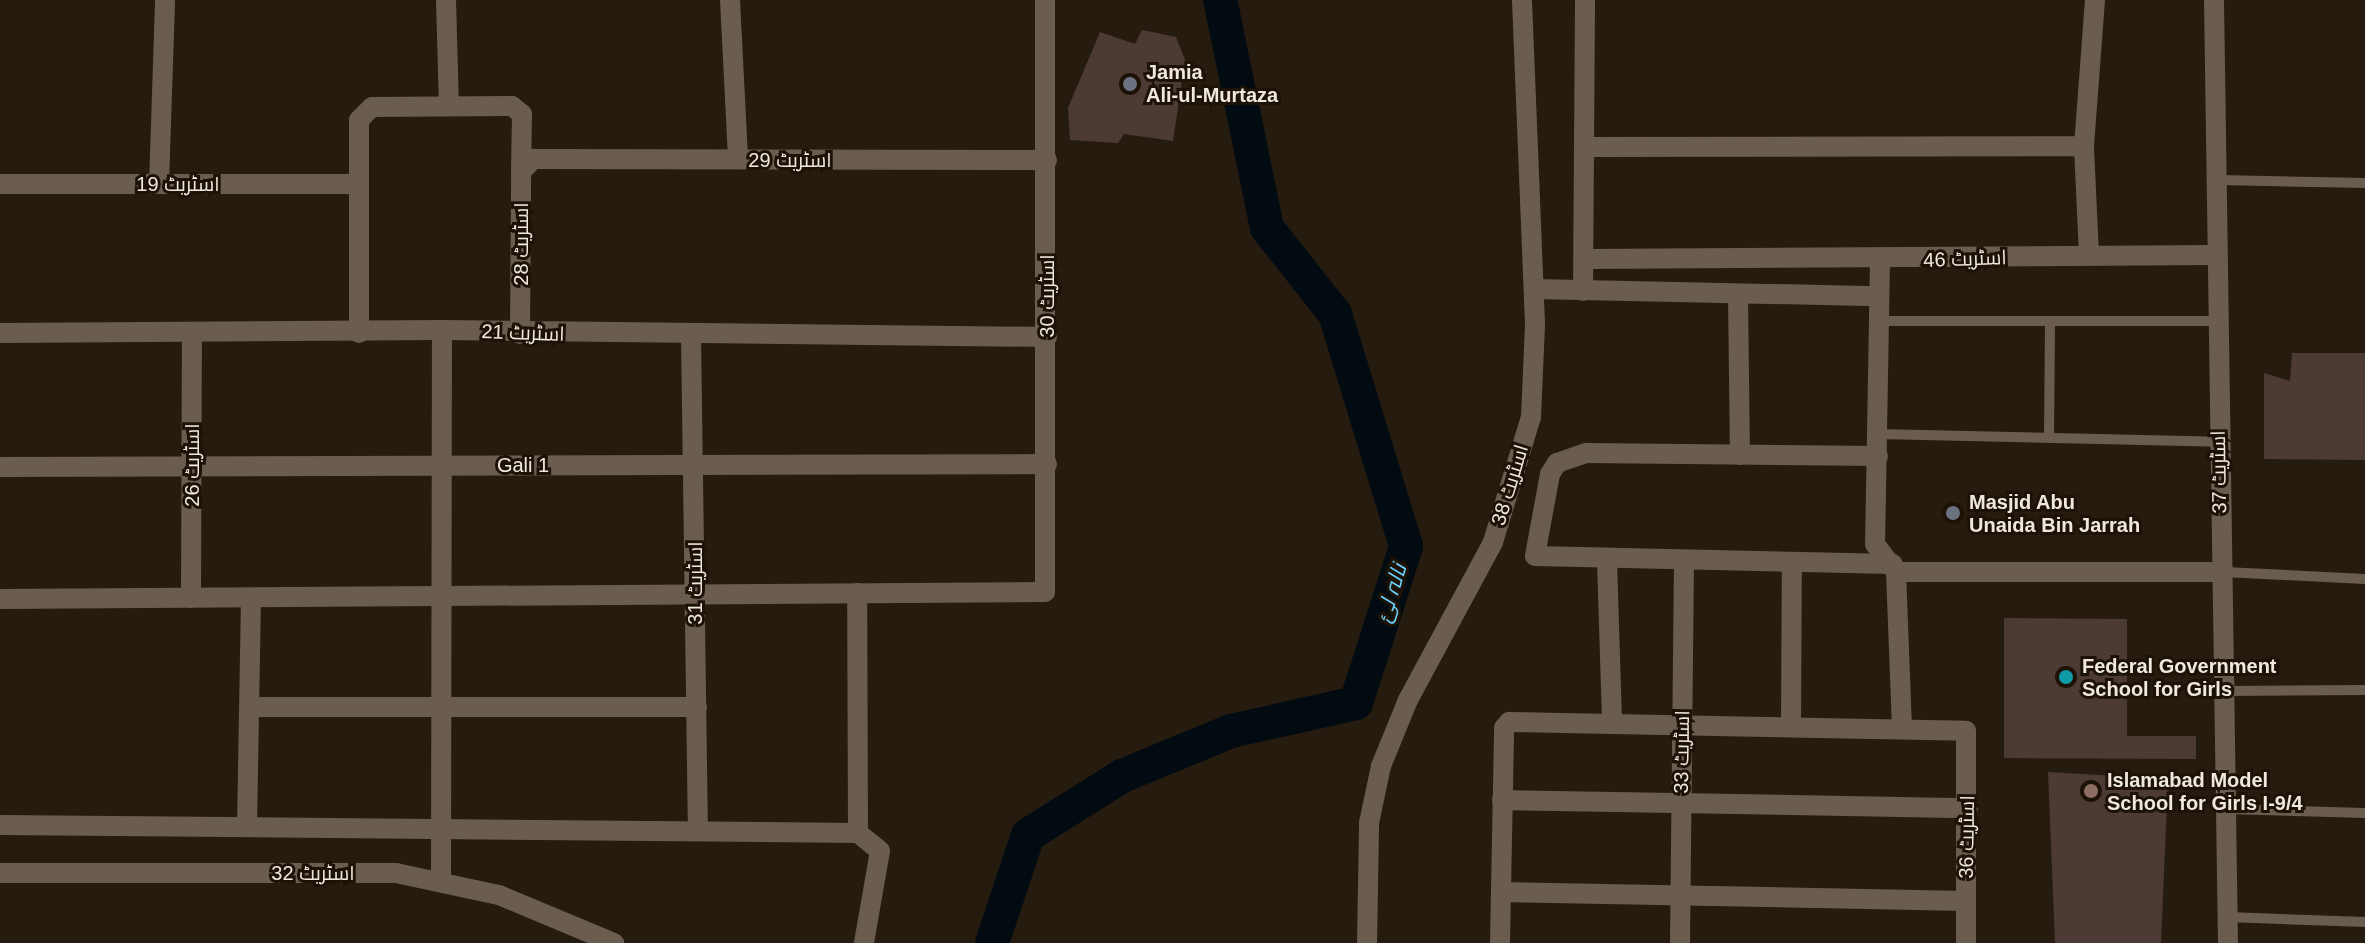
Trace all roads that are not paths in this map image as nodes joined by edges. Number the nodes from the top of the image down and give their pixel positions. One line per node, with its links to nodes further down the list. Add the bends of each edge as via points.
1 (165, 0): 18 (street)
2 (446, 0): 9 (street)
3 (730, 0): 12 (street)
4 (1045, 0): 13 (street, اسٹریٹ 30)
5 (1522, 0): 24 (street, اسٹریٹ 38)
6 (1585, 0): 11 (street)
7 (2095, 0): 10 (street)
8 (2214, 0): 15 (street, اسٹریٹ 37)
9 (449, 106): 14 (street, اسٹریٹ 28, via 512,106 522,114); 19 (street, via 372,107 359,120)
10 (2084, 146): 11 (street); 20 (street)
11 (1585, 147): 22 (street)
12 (738, 159): 13 (street, اسٹریٹ 29); 14 (street, اسٹریٹ 29)
13 (1047, 160): 37 (street, اسٹریٹ 30)
14 (527, 166): 35 (street, اسٹریٹ 28)
15 (2219, 180): 16 (lane); 21 (street, اسٹریٹ 37)
16 (2365, 183)
17 (0, 184): 18 (street, اسٹریٹ 19)
18 (159, 184): 19 (street, اسٹریٹ 19)
19 (356, 184): 34 (street)
20 (2089, 254): 21 (street, اسٹریٹ 46); 23 (street, اسٹریٹ 46)
21 (2215, 255): 30 (street, اسٹریٹ 37)
22 (1586, 259): 23 (street, اسٹریٹ 46); 25 (street)
23 (1880, 261): 27 (street)
24 (1534, 289): 25 (street); 88 (street, اسٹریٹ 38, via 1531,417 1493,542 1408,700 1381,766 1369,823)
25 (1583, 291): 26 (street)
26 (1738, 294): 27 (street); 41 (street)
27 (1878, 296): 28 (street)
28 (1878, 321): 29 (lane); 38 (street)
29 (2050, 321): 30 (lane); 39 (lane)
30 (2216, 321): 40 (street, اسٹریٹ 37)
31 (442, 330): 34 (street, اسٹریٹ 21); 35 (street, اسٹریٹ 21); 45 (street)
32 (0, 333): 33 (street, اسٹریٹ 21)
33 (192, 333): 34 (street, اسٹریٹ 21); 47 (street, اسٹریٹ 26)
34 (359, 333)
35 (520, 334): 36 (street, اسٹریٹ 21)
36 (691, 335): 37 (street, اسٹریٹ 21); 44 (street, اسٹریٹ 31)
37 (1047, 337): 43 (street, اسٹریٹ 30)
38 (1878, 434): 39 (lane); 42 (street)
39 (2049, 438): 40 (lane)
40 (2219, 442): 52 (street, اسٹریٹ 37)
41 (1740, 455): 42 (street); 49 (street, via 1586,453 1557,463 1540,506 1535,556)
42 (1878, 456): 51 (street, via 1875,544)
43 (1047, 464): 44 (street, Gali 1); 55 (street, اسٹریٹ 30, via 1045,592)
44 (695, 465): 45 (street, Gali 1); 54 (street, اسٹریٹ 31)
45 (442, 466): 47 (street, Gali 1); 56 (street)
46 (0, 467): 47 (street, Gali 1)
47 (192, 467): 57 (street, اسٹریٹ 26)
48 (1684, 560): 49 (street); 50 (street); 66 (street, اسٹریٹ 33)
49 (1607, 561): 65 (street)
50 (1792, 562): 51 (street); 67 (street)
51 (1894, 568): 52 (street); 68 (street)
52 (2224, 572): 53 (lane); 61 (street, اسٹریٹ 37)
53 (2365, 579)
54 (695, 593): 55 (street); 56 (street); 63 (street, اسٹریٹ 31)
55 (857, 593): 78 (street)
56 (442, 596): 58 (street); 64 (street)
57 (191, 598): 58 (street); 59 (street)
58 (251, 598): 62 (street)
59 (0, 599)
60 (2365, 690): 61 (lane)
61 (2225, 691): 72 (street, اسٹریٹ 37)
62 (251, 707): 64 (street); 75 (street)
63 (697, 707): 64 (street); 77 (street, اسٹریٹ 31)
64 (443, 709): 76 (street)
65 (1612, 724): 66 (street); 69 (street, via 1506,724)
66 (1683, 725): 67 (street); 70 (street, اسٹریٹ 33)
67 (1791, 727): 68 (street)
68 (1902, 729): 71 (street, اسٹریٹ 36, via 1966,731)
69 (1502, 800): 70 (street); 81 (street)
70 (1682, 803): 71 (street); 82 (street, اسٹریٹ 33)
71 (1968, 808): 83 (street, اسٹریٹ 36)
72 (2227, 809): 73 (lane); 84 (street, اسٹریٹ 37)
73 (2365, 813)
74 (0, 825): 75 (street)
75 (247, 827): 76 (street)
76 (442, 828): 77 (street); 80 (street)
77 (698, 831): 78 (street)
78 (858, 833): 87 (street, via 880,851)
79 (0, 873): 80 (street, اسٹریٹ 32, via 396,873)
80 (441, 880): 86 (street, اسٹریٹ 32, via 499,895)
81 (1501, 892): 82 (street); 89 (street)
82 (1680, 896): 83 (street); 90 (street, اسٹریٹ 33)
83 (1966, 901): 91 (street, اسٹریٹ 36)
84 (2227, 917): 85 (lane); 92 (street, اسٹریٹ 37)
85 (2365, 922)
86 (614, 943)
87 (864, 943)
88 (1367, 943)
89 (1500, 943)
90 (1680, 943)
91 (1966, 943)
92 (2228, 943)

